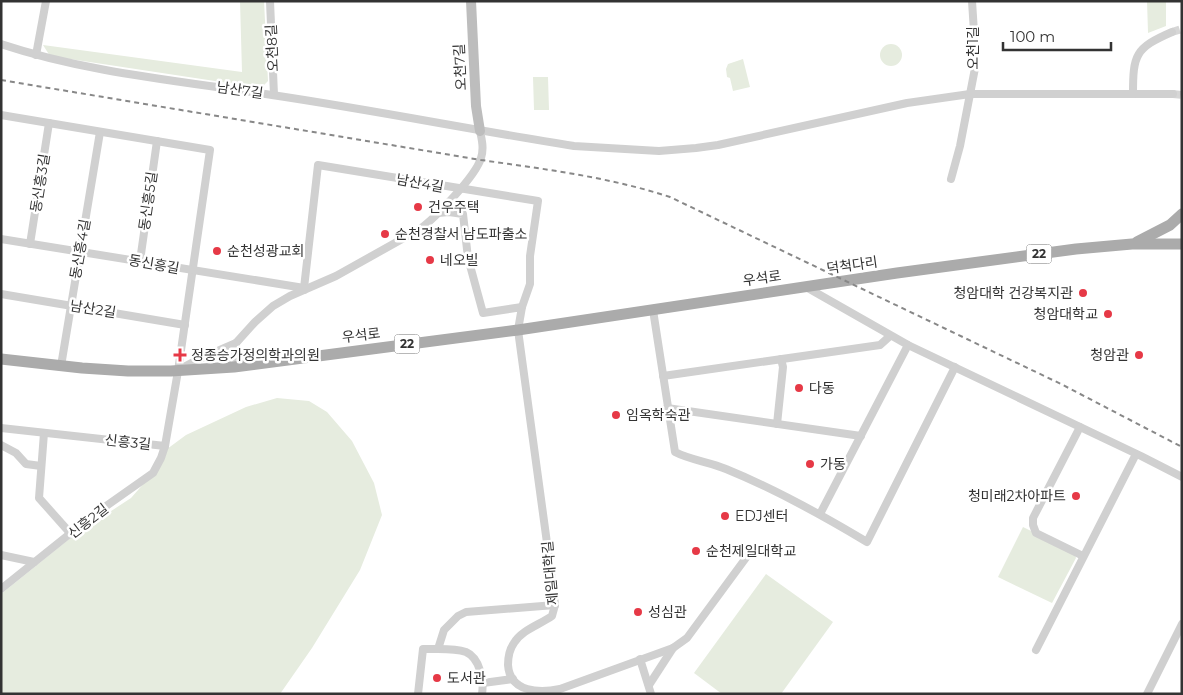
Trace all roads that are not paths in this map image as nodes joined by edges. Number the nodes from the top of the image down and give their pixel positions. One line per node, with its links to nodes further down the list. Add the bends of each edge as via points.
1 (46, 1): 7 (street)
2 (270, 1): 11 (street, 오천8길)
3 (471, 1): 14 (street, 오천7길)
4 (972, 1): 8 (street, 오천1길, via 976,63)
5 (1172, 32): 9 (street, via 1155,40 1138,54 1133,72)
6 (1, 44): 7 (street, 남산7길)
7 (36, 55): 11 (street, 남산7길)
8 (970, 94): 9 (street, 남산7길); 14 (street, 남산7길, via 907,104 718,145 676,150 583,146); 17 (street, 오천1길)
9 (1133, 94): 10 (street, 남산7길)
10 (1173, 94)
11 (274, 95): 14 (street, 남산7길)
12 (1, 115): 13 (street)
13 (49, 123): 15 (street); 22 (street, 동신흥3길)
14 (480, 131): 18 (street, via 481,160)
15 (100, 132): 16 (street); 25 (street, 동신흥4길)
16 (157, 141): 26 (street, 동신흥5길); 27 (street, via 210,150)
17 (951, 179)
18 (460, 189): 19 (street); 29 (street, 남산4길, via 318,165); 32 (street, 남산4길, via 538,201 530,256 530,284)
19 (438, 213): 29 (street, via 413,233 336,276); 32 (street, via 463,214 468,258 483,313)
20 (1182, 214): 23 (main road, via 1170,225)
21 (1, 239): 22 (street, 동신흥길)
22 (30, 244): 25 (street, 동신흥길)
23 (1132, 244): 24 (main road, 22); 28 (main road, 덕척다리 / 22)
24 (1182, 244)
25 (80, 252): 26 (street, 동신흥길); 31 (street, 동신흥4길)
26 (140, 261): 27 (street, 동신흥길)
27 (193, 270): 29 (street, 동신흥길); 34 (street)
28 (809, 286): 33 (main road, 우석로 / 22); 36 (street)
29 (304, 289): 37 (street, via 274,306)
30 (1, 294): 31 (street, 남산2길)
31 (71, 306): 34 (street, 남산2길); 41 (street, 동신흥4길)
32 (522, 307): 35 (street, 제일대학길)
33 (653, 310): 35 (main road, 우석로 / 22); 45 (street)
34 (185, 324): 44 (street)
35 (518, 330): 42 (main road, 우석로 / 22); 64 (street, 제일대학길)
36 (890, 336): 38 (street); 40 (street, via 880,345)
37 (236, 343): 42 (street); 44 (street)
38 (908, 345): 43 (street); 51 (street)
39 (1, 359): 41 (main road, 우석로 / 22)
40 (781, 359): 45 (street); 47 (street)
41 (61, 366): 44 (main road, 우석로 / 22)
42 (234, 367): 44 (main road, 우석로 / 22)
43 (955, 367): 48 (street); 57 (street, via 869,540 867,542)
44 (178, 371): 53 (street, 신흥3길)
45 (663, 376): 46 (street)
46 (667, 408): 47 (street); 57 (street, via 674,452 726,469)
47 (777, 424): 51 (street)
48 (1080, 427): 54 (street); 61 (street, via 1033,525 1036,533)
49 (1, 428): 50 (street, 신흥3길)
50 (44, 433): 53 (street, 신흥3길); 55 (street)
51 (861, 436): 57 (street)
52 (1, 445): 55 (street, via 16,453 26,464)
53 (165, 446): 58 (street, 신흥2길, via 153,473)
54 (1136, 454): 56 (street); 61 (street)
55 (41, 466): 58 (street, via 39,498)
56 (1182, 477)
57 (820, 514)
58 (70, 534): 62 (street, 신흥2길)
59 (751, 551): 66 (street, via 686,638)
60 (1, 555): 62 (street)
61 (1083, 556): 68 (street)
62 (34, 562): 63 (street, 신흥2길)
63 (1, 589)
64 (555, 605): 67 (street, via 466,612 444,630); 70 (street, 제일대학길, via 552,616 514,642 508,659)
65 (1182, 624): 77 (street)
66 (673, 648): 69 (street); 72 (street)
67 (438, 649): 71 (street, via 453,649 472,656); 74 (street, via 423,649)
68 (1036, 650)
69 (640, 659): 72 (street); 73 (street, via 560,689)
70 (513, 679): 71 (street); 73 (street, via 523,688)
71 (483, 683): 75 (street)
72 (649, 685): 76 (street)
73 (541, 692)
74 (418, 694)
75 (482, 694)
76 (651, 694)
77 (1147, 694)

